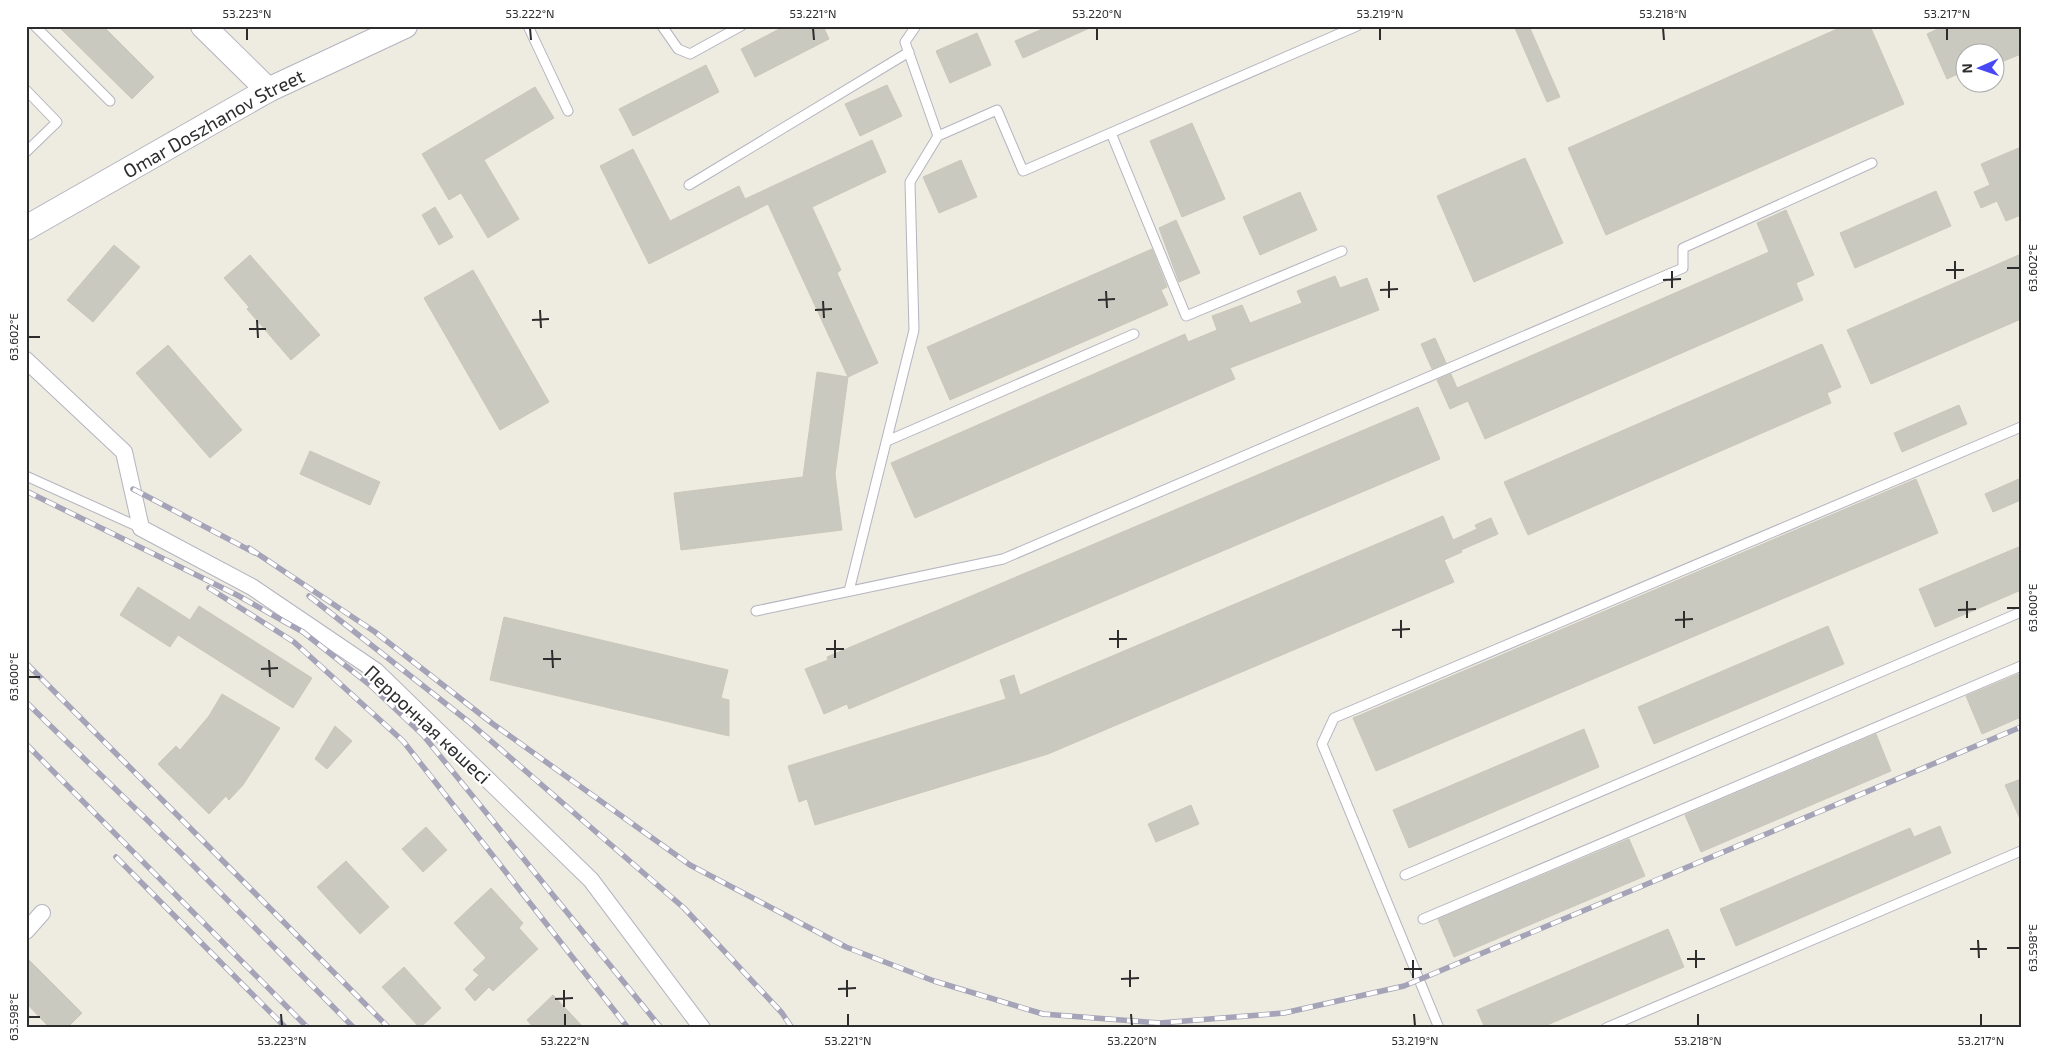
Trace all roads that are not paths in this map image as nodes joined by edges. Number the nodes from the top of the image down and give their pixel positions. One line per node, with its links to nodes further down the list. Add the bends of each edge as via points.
1 (35, 26): 12 (lane)
2 (203, 26): 11 (street)
3 (405, 26): 11 (street, Omar Doszhanov Street)
4 (528, 26): 13 (lane)
5 (662, 26): 6 (lane, via 678,48 690,54)
6 (741, 26)
7 (916, 26): 9 (lane, via 905,42)
8 (1357, 26): 14 (lane)
9 (909, 52): 15 (lane); 18 (lane)
10 (26, 90): 16 (lane, via 57,122)
11 (268, 90): 19 (street, Omar Doszhanov Street)
12 (110, 101)
13 (568, 111)
14 (1111, 133): 15 (lane, via 1023,171 997,110); 20 (lane, via 1186,316)
15 (938, 136): 24 (lane, via 910,182 914,330)
16 (26, 152)
17 (1872, 163): 27 (lane, via 1683,248 1683,268 1003,559)
18 (689, 185)
19 (29, 223)
20 (1342, 251)
21 (1134, 334): 24 (lane)
22 (26, 360): 26 (street, via 124,452)
23 (2021, 427): 37 (lane, via 1334,718 1322,744)
24 (887, 441): 27 (lane)
25 (26, 476): 26 (lane)
26 (141, 528): 36 (street, Перронная көшесі, via 252,586 376,671 590,880)
27 (849, 591): 28 (lane)
28 (756, 611)
29 (2021, 612): 32 (lane)
30 (2021, 666): 34 (lane)
31 (2021, 851): 38 (lane)
32 (1404, 875)
33 (42, 913): 35 (street)
34 (1423, 919)
35 (26, 931)
36 (702, 1028)
37 (1439, 1028)
38 (1606, 1028)

